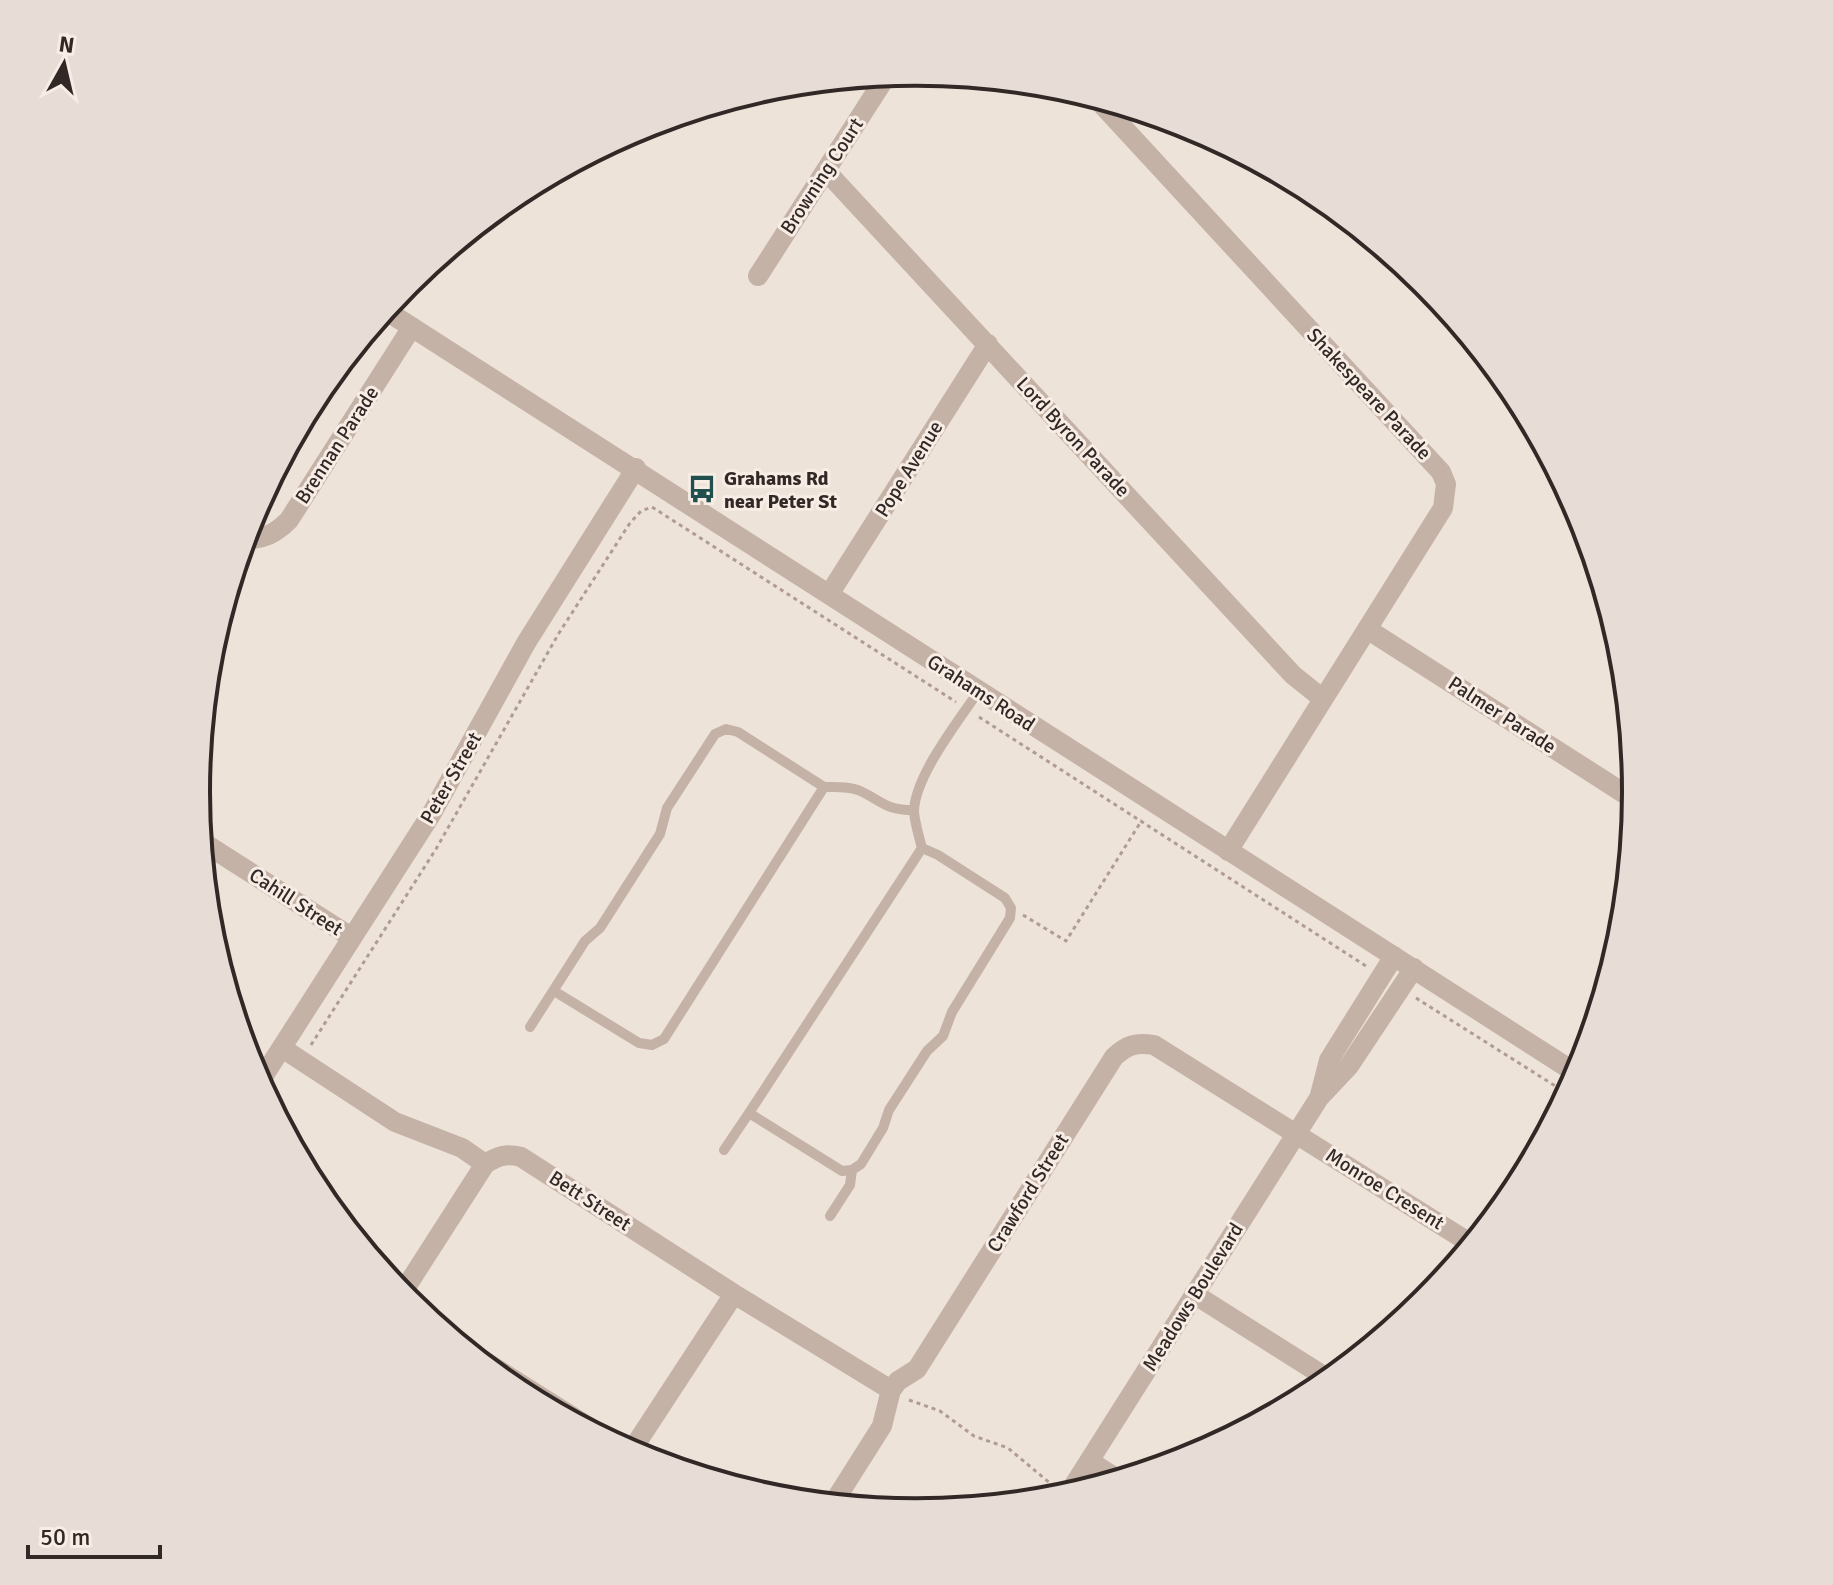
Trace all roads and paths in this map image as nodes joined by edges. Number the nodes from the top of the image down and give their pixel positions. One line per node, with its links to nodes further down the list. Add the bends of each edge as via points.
1 (879, 88): 3 (street, Browning Court)
2 (1110, 113): 11 (street, Shakespeare Parade, via 1441,472 1446,484 1443,508)
3 (826, 171): 4 (street, Browning Court); 7 (street, Lord Byron Parade)
4 (758, 276)
5 (395, 316): 6 (street, Grahams Road)
6 (412, 327): 8 (street, Grahams Road); 9 (street, Brennan Parade, via 289,520 277,533)
7 (988, 344): 10 (street, Pope Avenue); 13 (street, Lord Byron Parade, via 1293,675)
8 (636, 468): 10 (street, Grahams Road); 22 (street, Peter Street, via 526,643 432,813)
9 (257, 539)
10 (830, 593): 12 (street, Grahams Road)
11 (1367, 629): 13 (street, Shakespeare Parade); 15 (street, Palmer Parade)
12 (978, 692): 16 (street, Grahams Road); 17 (lane, via 933,759)
13 (1323, 699): 20 (street, Shakespeare Parade)
14 (824, 787): 17 (lane, via 842,786 885,807); 25 (lane, via 664,1039 652,1045 639,1043); 25 (lane, via 738,732 726,729 715,734 667,808 660,834)
15 (1623, 793)
16 (1153, 803): 20 (street, Grahams Road); 21 (path, via 1066,941)
17 (914, 810): 18 (lane)
18 (922, 848): 21 (lane, via 1005,898); 33 (lane)
19 (213, 849): 22 (street, Cahill Street)
20 (1228, 851): 23 (street, Grahams Road)
21 (1011, 908): 37 (lane, via 943,1036 927,1051 861,1164)
22 (351, 937): 28 (street, Peter Street)
23 (1394, 956): 24 (street, Grahams Road); 32 (street, Meadows Boulevard, via 1329,1060)
24 (1414, 968): 29 (street, Grahams Road); 32 (street, Meadows Boulevard, via 1349,1066)
25 (554, 991): 27 (lane)
26 (1413, 997): 31 (path)
27 (530, 1027)
28 (282, 1048): 30 (street, Peter Street); 36 (street, via 395,1122 462,1148)
29 (1567, 1067)
30 (267, 1070)
31 (1558, 1088)
32 (1319, 1098): 34 (street, Meadows Boulevard)
33 (749, 1113): 35 (lane); 37 (lane, via 834,1168)
34 (1296, 1134): 39 (street, Monroe Cresent); 42 (street, Meadows Boulevard); 44 (street, Crawford Street, via 1154,1045 1125,1047 917,1369)
35 (724, 1150)
36 (485, 1164): 40 (street); 41 (street, Bett Street, via 497,1156 521,1157)
37 (852, 1170): 38 (lane, via 850,1185)
38 (830, 1216)
39 (1464, 1239)
40 (409, 1283)
41 (734, 1294): 44 (street, Bett Street); 45 (street)
42 (1194, 1294): 43 (street); 46 (street, Meadows Boulevard)
43 (1319, 1373)
44 (891, 1390): 49 (path, via 940,1411 974,1436 1008,1448); 50 (street, via 882,1426)
45 (638, 1441)
46 (1089, 1461): 47 (street); 48 (street, Meadows Boulevard)
47 (1107, 1473)
48 (1077, 1480)
49 (1053, 1485)
50 (839, 1494)

